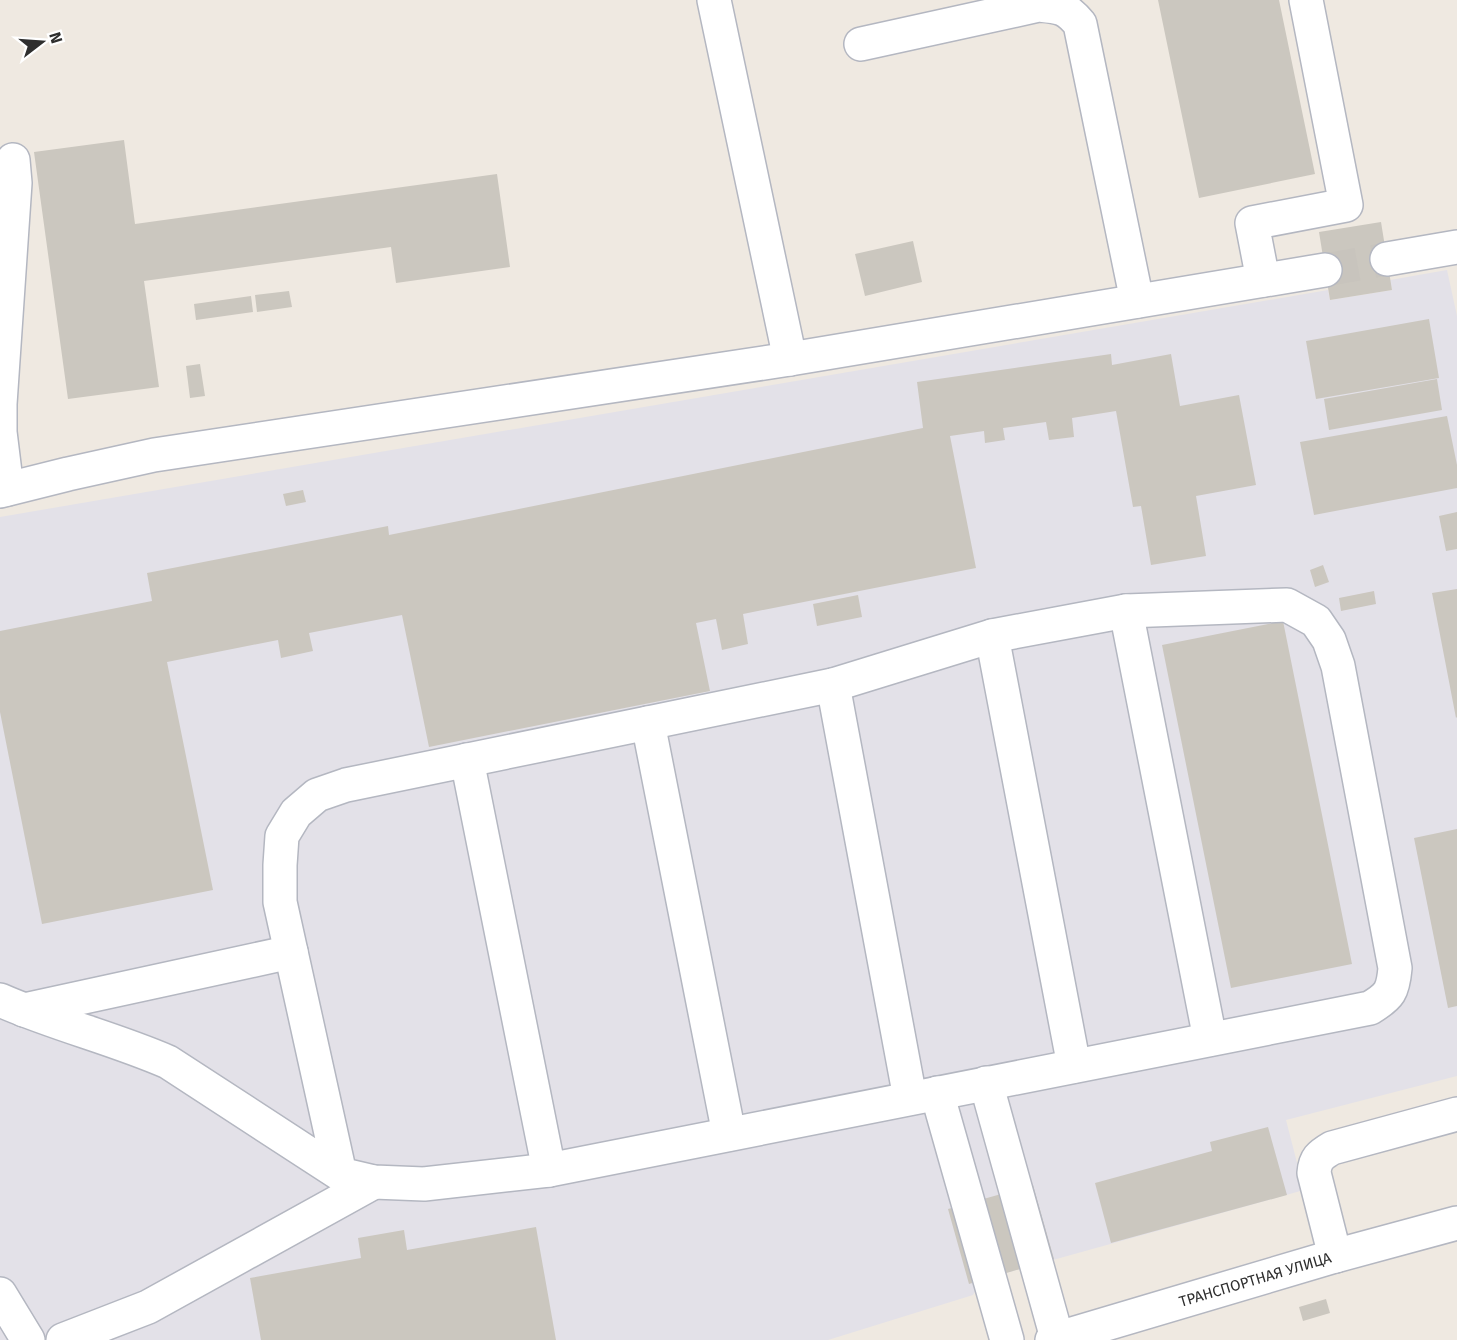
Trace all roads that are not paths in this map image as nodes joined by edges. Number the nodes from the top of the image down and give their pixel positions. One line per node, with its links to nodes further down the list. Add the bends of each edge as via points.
1 (714, 0): 10 (street)
2 (1306, 0): 8 (street, via 1346,205 1252,223)
3 (861, 44): 9 (street, via 1039,5 1071,13 1080,24)
4 (13, 160): 11 (street, via 15,183 0,404)
5 (1457, 248): 6 (street)
6 (1387, 259)
7 (1324, 270): 8 (street)
8 (1263, 280): 9 (street)
9 (1137, 301): 10 (street)
10 (790, 359): 11 (street, via 154,455)
11 (4, 490)
12 (1126, 611): 13 (street); 19 (street); 19 (street, via 1287,605 1316,621 1329,640 1338,666 1395,968 1393,985 1386,998 1370,1008)
13 (993, 636): 14 (street); 20 (street)
14 (833, 685): 15 (street); 22 (street)
15 (648, 723): 16 (street); 24 (street)
16 (467, 760): 17 (street, via 346,785 317,795 296,813 282,836 280,865 280,902); 25 (street)
17 (291, 952): 18 (street); 26 (street)
18 (12, 1005): 26 (street, via 168,1062)
19 (1210, 1039): 20 (street)
20 (1074, 1066): 21 (street)
21 (986, 1083): 22 (street); 31 (street)
22 (923, 1096): 24 (street); 34 (street)
23 (1457, 1114): 29 (street, via 1322,1154 1314,1173)
24 (729, 1134): 25 (street)
25 (549, 1170): 27 (street, via 424,1184)
26 (340, 1174): 27 (street)
27 (374, 1182): 33 (street, via 148,1307)
28 (1457, 1223): 29 (street, ТРАНСПОРТНАЯ УЛИЦА)
29 (1335, 1256): 31 (street, ТРАНСПОРТНАЯ УЛИЦА)
30 (0, 1294): 32 (street)
31 (1055, 1339)
32 (28, 1340)
33 (63, 1340)
34 (1007, 1340)

